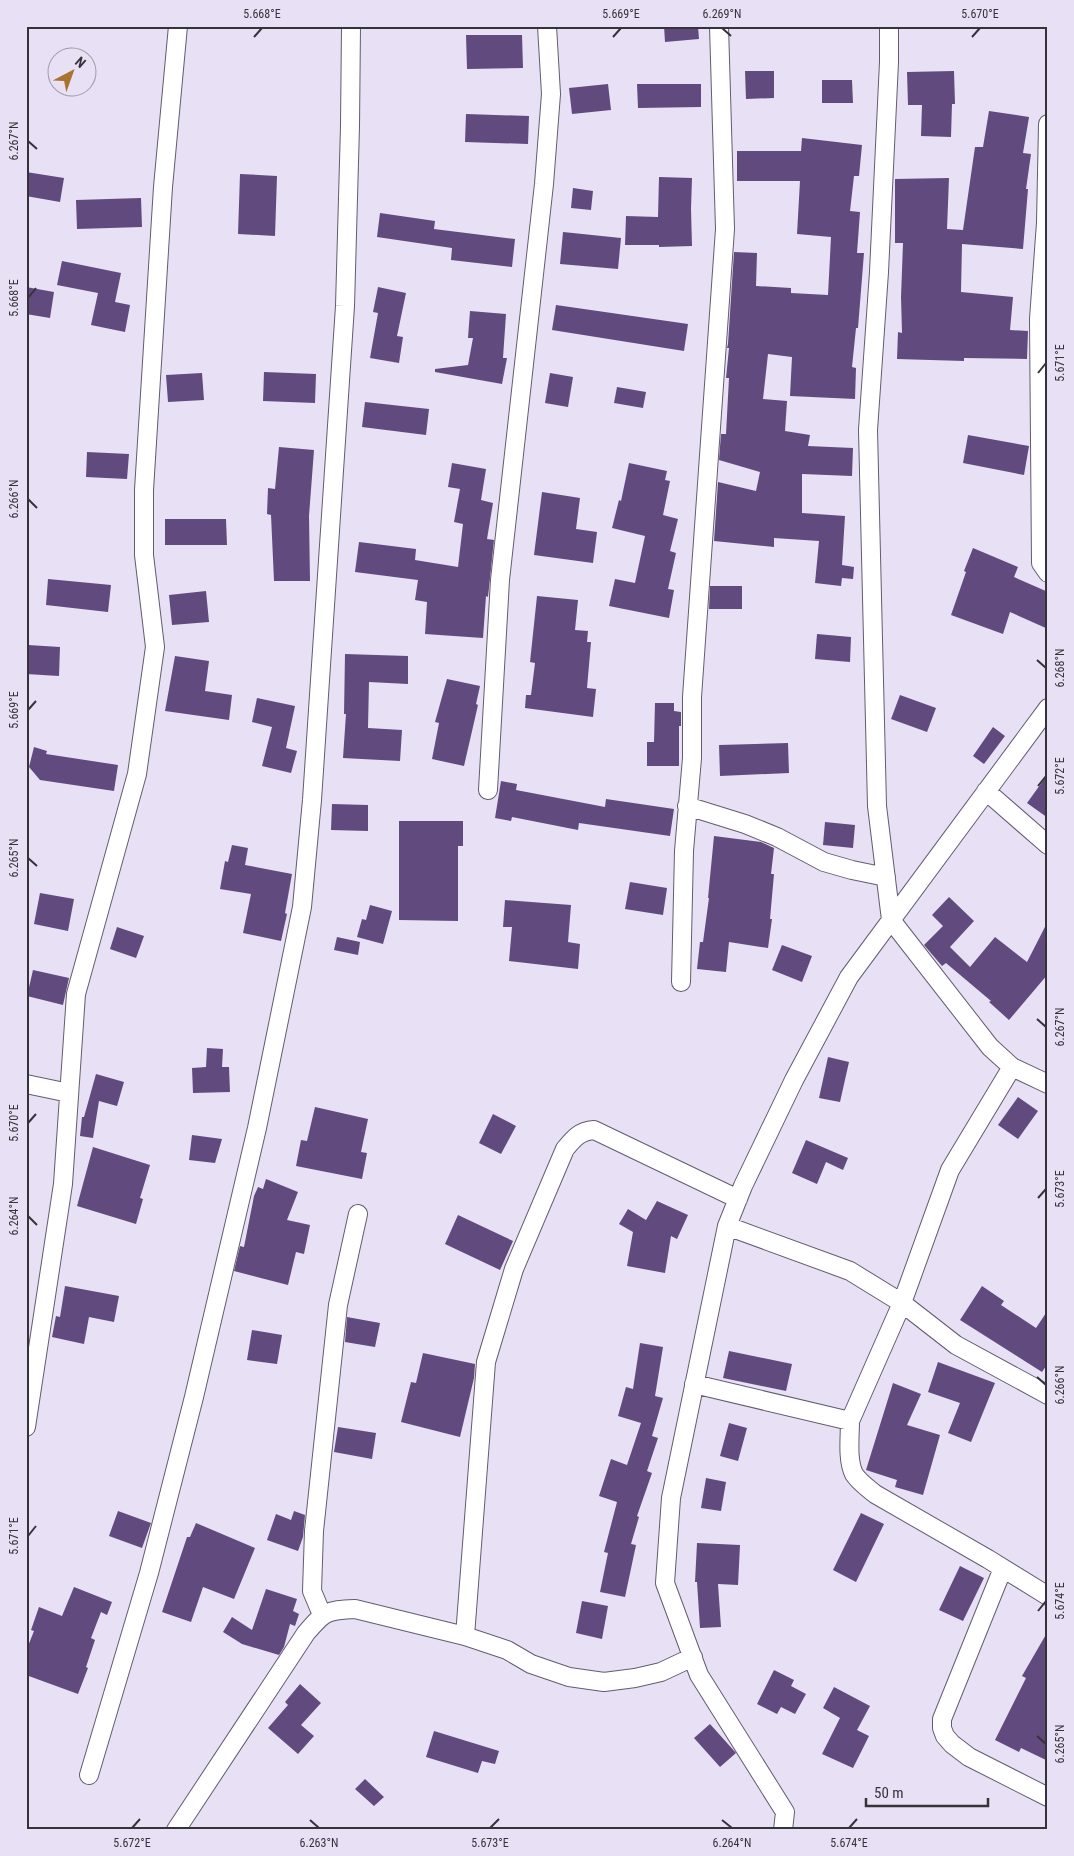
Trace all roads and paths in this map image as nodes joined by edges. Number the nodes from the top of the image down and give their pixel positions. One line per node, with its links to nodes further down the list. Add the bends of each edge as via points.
1 (178, 26): 19 (street, via 163,188 144,490 144,555 156,646 137,774 76,994)
2 (351, 26): 33 (street, via 345,306 302,907 257,1128 194,1397 149,1573)
3 (547, 26): 9 (street, via 551,94 500,580)
4 (719, 26): 11 (street, via 725,229)
5 (888, 26): 13 (street, via 890,62 868,430 878,806)
6 (1048, 124): 7 (street, via 1046,223 1039,319 1041,563)
7 (1048, 573)
8 (1048, 708): 10 (street)
9 (488, 790)
10 (986, 792): 12 (street); 14 (street)
11 (687, 806): 13 (street, via 777,837 824,862); 15 (street)
12 (1048, 845)
13 (886, 878): 14 (street)
14 (891, 920): 16 (street, via 990,1047); 20 (street, via 849,977 794,1080)
15 (681, 982)
16 (1012, 1067): 18 (street); 23 (street, via 950,1170)
17 (26, 1084): 19 (street)
18 (1048, 1084)
19 (69, 1093): 27 (street, via 63,1184)
20 (738, 1199): 22 (street); 31 (street, via 594,1130 583,1131 565,1149 514,1269 486,1362)
21 (358, 1214): 30 (street, via 338,1305 314,1531 312,1591)
22 (727, 1226): 23 (street, via 850,1270); 24 (street)
23 (902, 1303): 25 (street, via 956,1345); 26 (street)
24 (694, 1384): 26 (street); 32 (street, via 670,1498 665,1582)
25 (1048, 1395)
26 (850, 1421): 28 (street, via 851,1464 855,1475 864,1484 875,1494)
27 (26, 1427)
28 (1002, 1568): 29 (street); 34 (street, via 942,1719 942,1728 952,1744 969,1757)
29 (1048, 1596)
30 (322, 1615): 31 (street, via 338,1610 355,1610); 35 (street, via 300,1642)
31 (465, 1636): 32 (street, via 507,1650 531,1664 604,1682 661,1672)
32 (693, 1656): 36 (street, via 700,1676 785,1812)
33 (89, 1775)
34 (1048, 1797)
35 (176, 1830)
36 (783, 1830)

